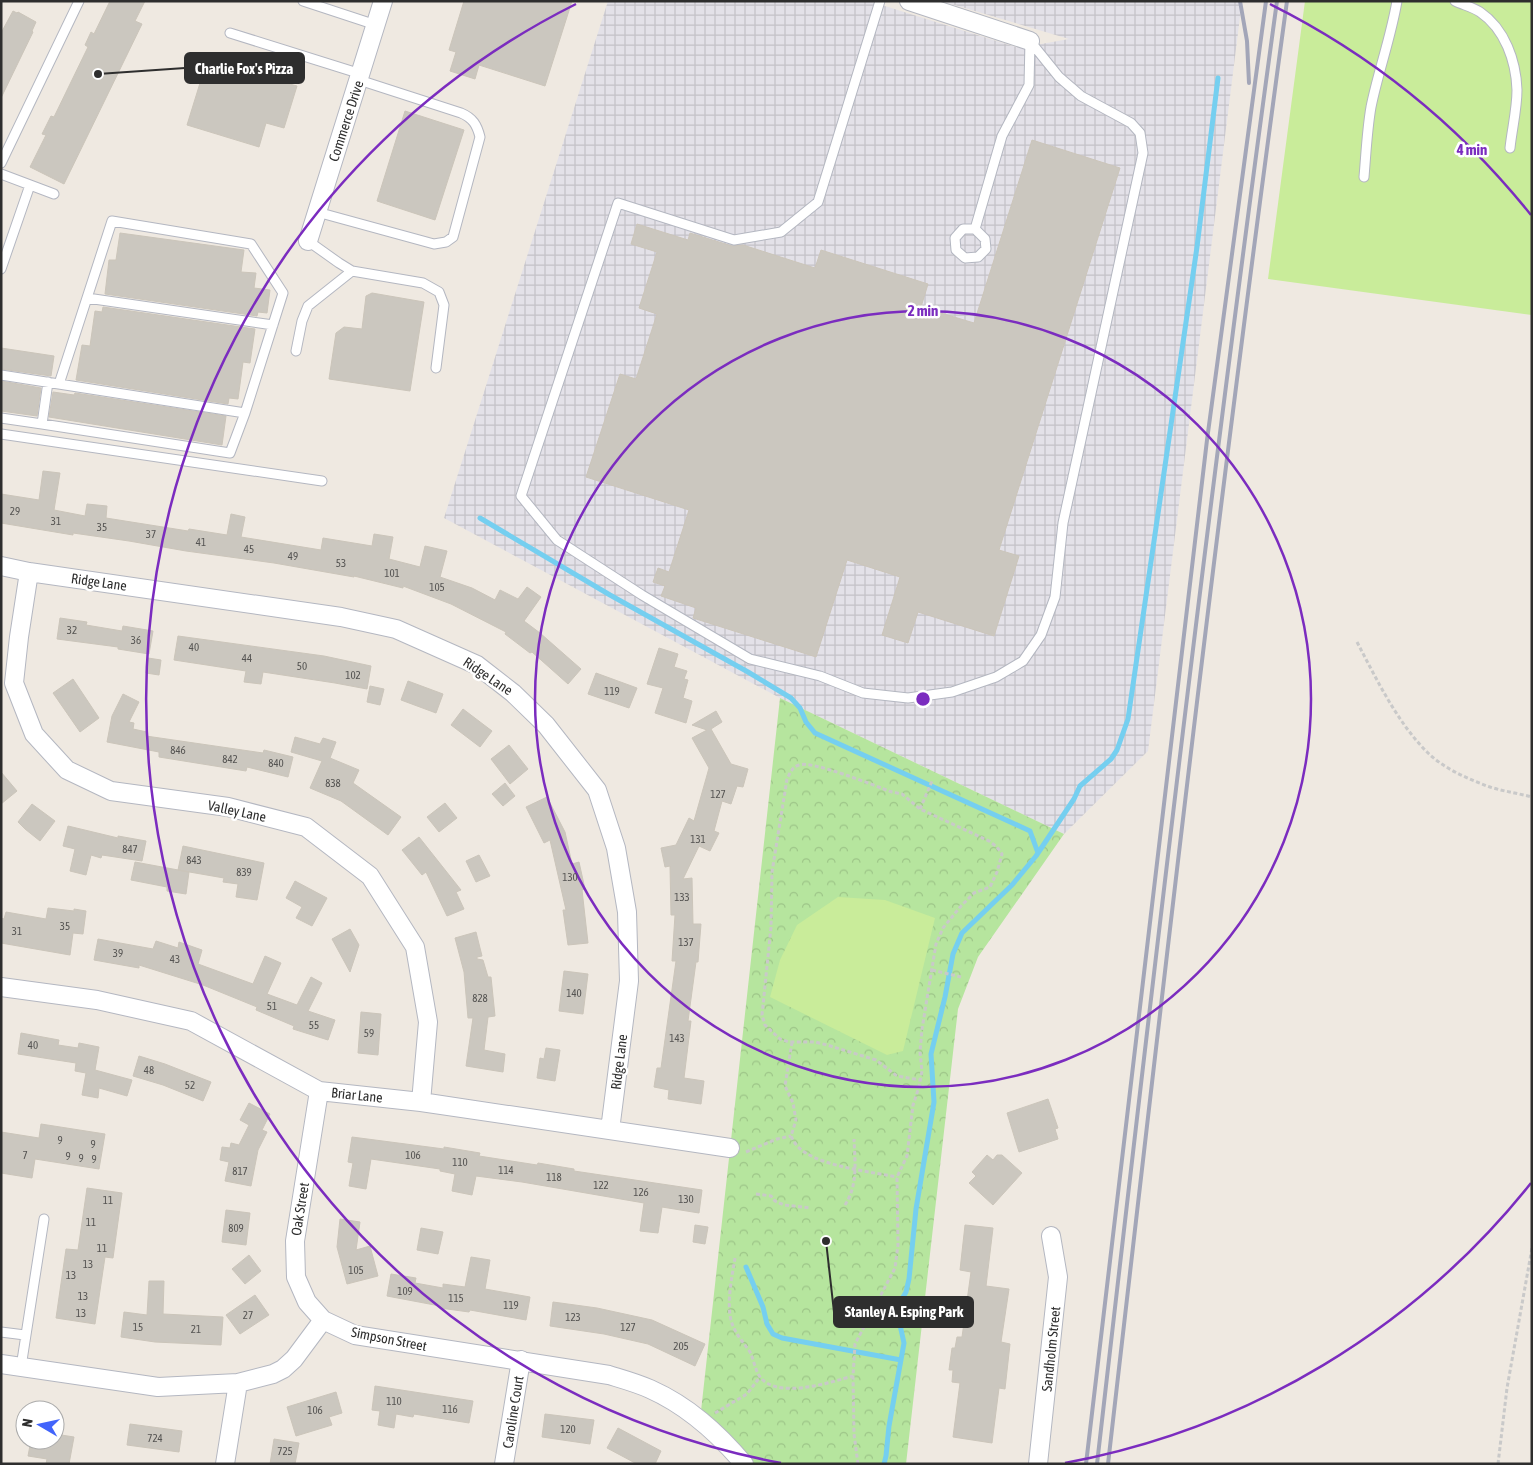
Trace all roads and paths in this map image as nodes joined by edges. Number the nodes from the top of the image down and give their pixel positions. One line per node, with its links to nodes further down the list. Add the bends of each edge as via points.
1 (79, 1): 13 (lane)
2 (303, 1): 8 (lane)
3 (383, 1): 8 (street, Commerce Drive)
4 (880, 1): 10 (lane, via 818,202 781,232 734,240 618,203 521,496 557,540 750,659 820,676 863,693 908,698 952,692 996,677 1023,661 1041,634 1055,596 1063,523 1144,152 1140,133 1131,123 1082,96 1059,77)
5 (909, 1): 10 (street)
6 (1397, 1): 15 (lane, via 1372,107)
7 (1455, 1): 12 (lane, via 1480,12 1499,30 1509,50 1517,92)
8 (376, 25): 11 (street, Commerce Drive)
9 (230, 33): 11 (lane)
10 (1030, 40): 19 (lane, via 1029,85 1002,136)
11 (360, 77): 18 (street, Commerce Drive); 18 (lane, via 462,113 471,117 478,127 480,137 453,237 434,244)
12 (1510, 148)
13 (1, 162)
14 (1, 174): 16 (lane)
15 (1364, 177)
16 (30, 185): 17 (lane); 21 (lane)
17 (54, 194)
18 (317, 212): 20 (street, Commerce Drive)
19 (975, 229)
20 (308, 241): 23 (lane)
21 (4, 254): 22 (lane)
22 (1, 269)
23 (352, 271): 26 (lane, via 308,306); 27 (lane, via 423,283 439,292 444,305)
24 (87, 298): 25 (lane); 25 (lane, via 112,222 121,223 251,244 283,293); 30 (lane)
25 (272, 325): 31 (lane)
26 (296, 351)
27 (436, 368)
28 (1, 375): 29 (lane)
29 (48, 382): 30 (lane); 33 (lane)
30 (59, 384): 31 (lane)
31 (245, 413): 33 (lane, via 230,453)
32 (1, 418): 33 (lane)
33 (42, 424)
34 (1, 434): 35 (lane)
35 (322, 481)
36 (1, 566): 37 (street, Ridge Lane)
37 (29, 572): 48 (street, Valley Lane, via 14,683 34,734 67,770 111,791 228,807 306,827 370,876 415,948 428,1022); 49 (street, Ridge Lane, via 341,617 396,629 477,665 514,693 546,724 597,790 616,848 627,912 629,980)
38 (1357, 642): 40 (path, via 1398,714 1428,753 1470,779)
39 (932, 781): 41 (path)
40 (1532, 797)
41 (920, 808): 42 (path, via 989,841 1002,854 990,887 974,893 943,928 936,944); 45 (path, via 902,794 815,765 801,764 792,768 784,792 772,872 771,927 762,1015 772,1033)
42 (932, 970): 43 (path); 46 (path, via 922,1029)
43 (961, 977)
44 (1, 987): 47 (street, Briar Lane, via 97,1000 191,1021)
45 (792, 1042): 46 (path, via 827,1044 876,1060 896,1076); 50 (path, via 785,1086 796,1120)
46 (920, 1080): 54 (path, via 913,1105 907,1156)
47 (319, 1091): 48 (street, Briar Lane); 62 (street, Oak Street, via 295,1241 296,1277 307,1302)
48 (421, 1102): 49 (street, Briar Lane)
49 (610, 1130): 52 (street, Briar Lane)
50 (791, 1136): 52 (path); 53 (path, via 806,1153)
51 (854, 1139): 53 (path)
52 (738, 1150)
53 (855, 1168): 54 (path); 56 (path, via 854,1186)
54 (897, 1177): 68 (path, via 895,1268 855,1344)
55 (756, 1194): 57 (path, via 771,1196 784,1205)
56 (845, 1205)
57 (811, 1208)
58 (44, 1220): 64 (lane)
59 (1050, 1236): 76 (street, Sandholm Street, via 1058,1277)
60 (1532, 1248): 77 (path, via 1507,1388)
61 (735, 1258): 69 (path, via 730,1291 732,1324 750,1352)
62 (323, 1320): 65 (street, Simpson Street, via 355,1335); 70 (street, via 283,1369)
63 (1, 1332): 64 (lane)
64 (25, 1336): 67 (lane)
65 (521, 1360): 71 (street, Simpson Street, via 609,1375 649,1388); 73 (street, Caroline Court)
66 (1, 1364): 67 (street)
67 (21, 1367): 70 (street, via 158,1387)
68 (852, 1376): 69 (path, via 805,1388 785,1388); 75 (path)
69 (760, 1378): 71 (path, via 747,1394)
70 (238, 1383): 72 (street)
71 (704, 1423): 74 (street, Simpson Street)
72 (225, 1464)
73 (504, 1464)
74 (744, 1464)
75 (858, 1464)
76 (1038, 1464)
77 (1498, 1464)

